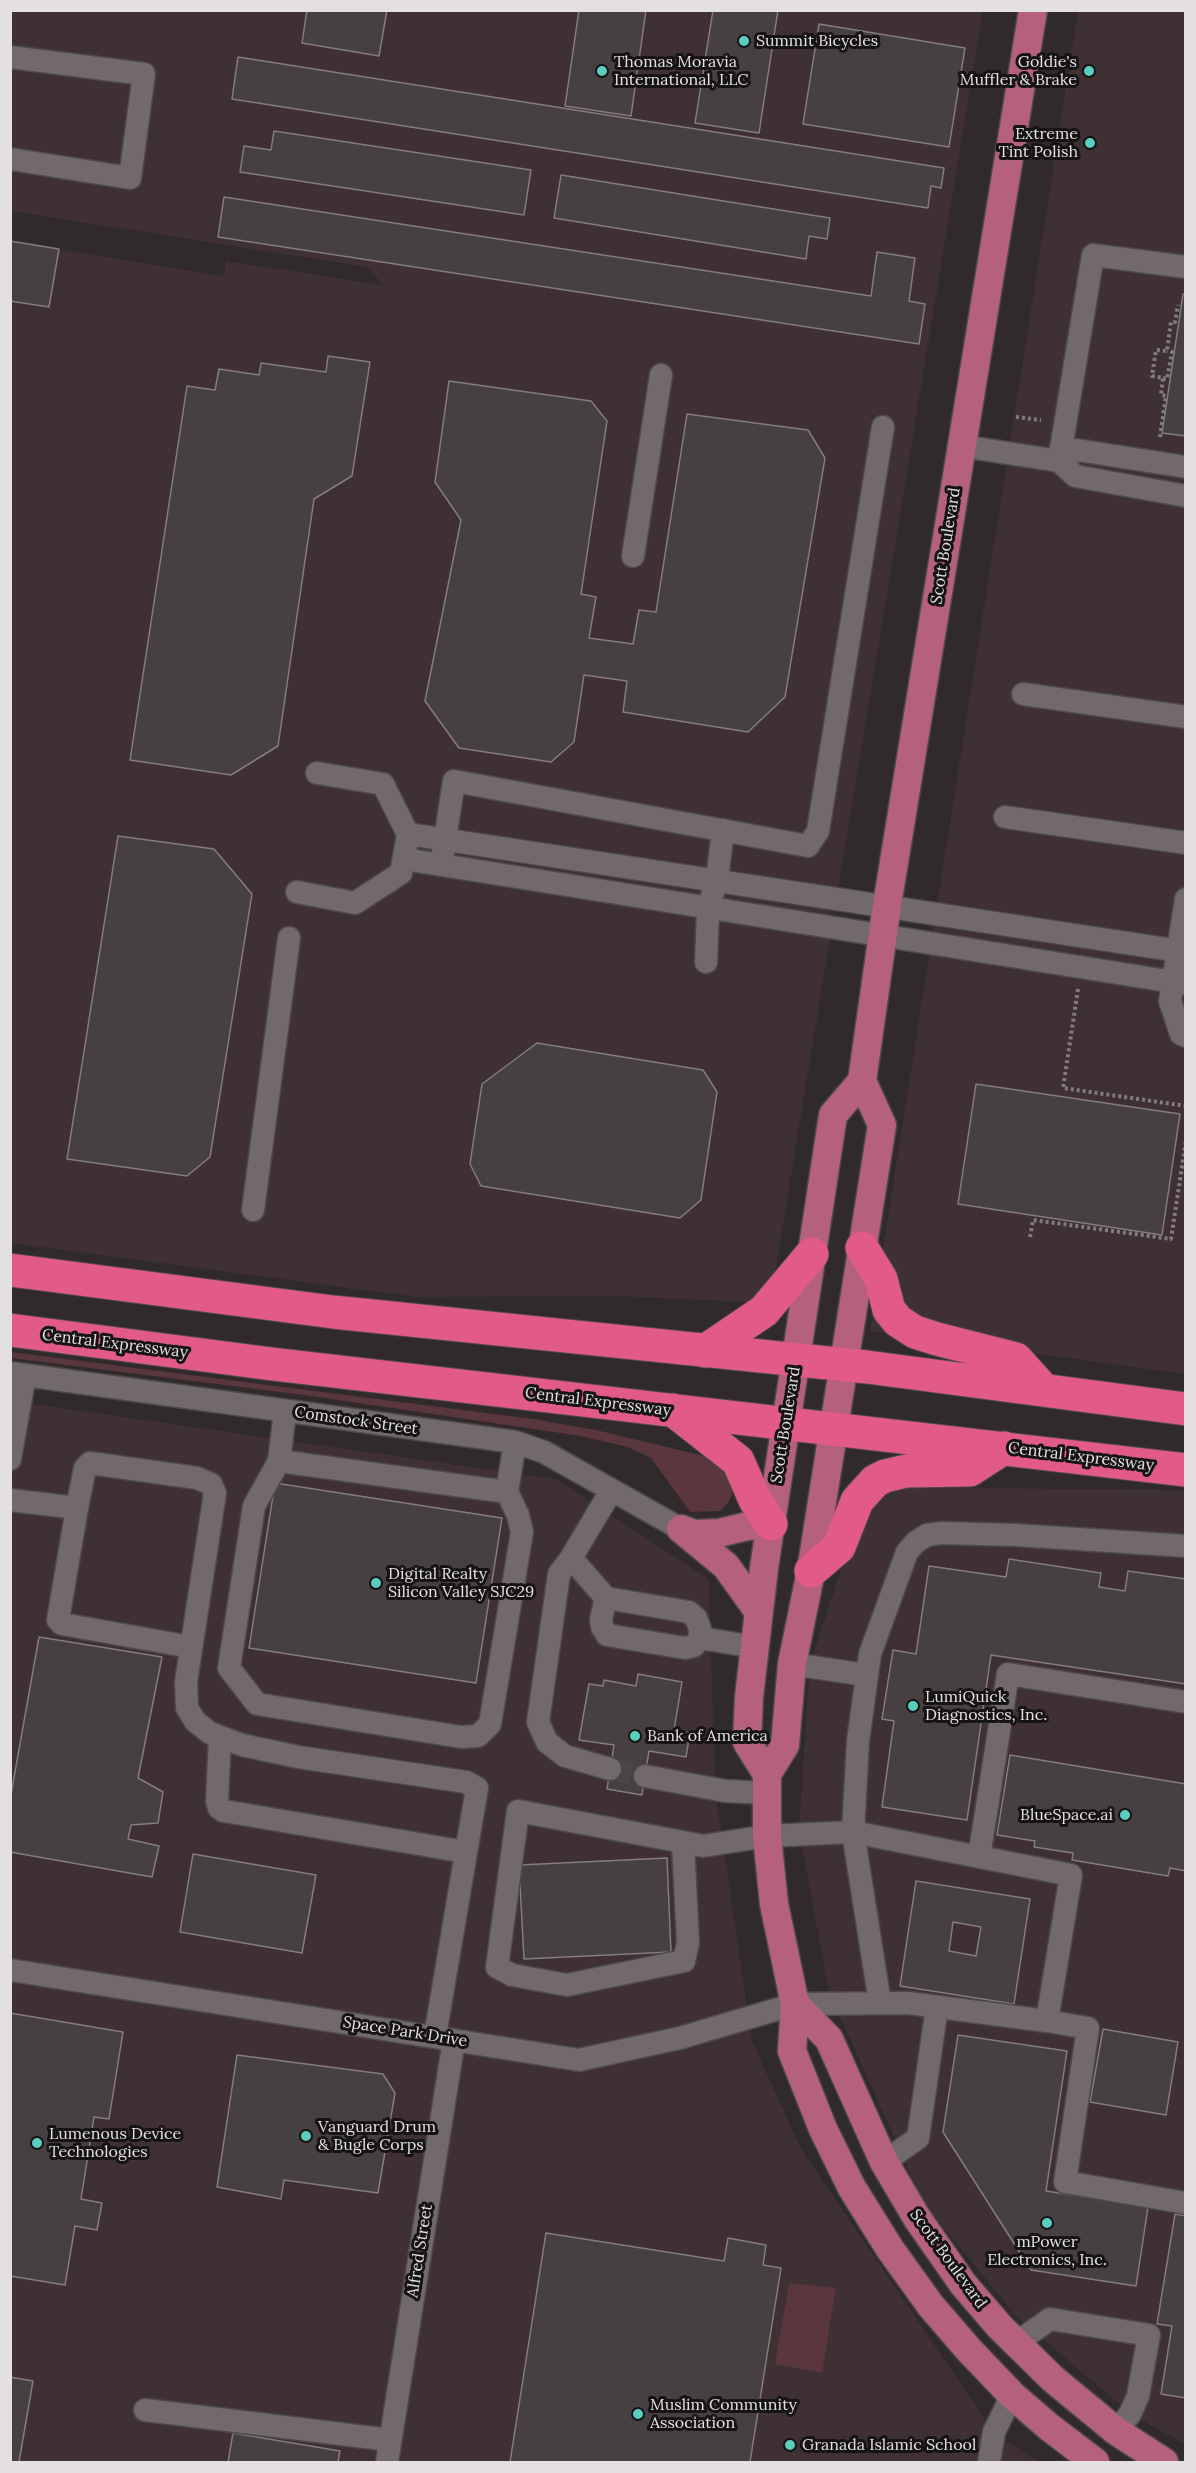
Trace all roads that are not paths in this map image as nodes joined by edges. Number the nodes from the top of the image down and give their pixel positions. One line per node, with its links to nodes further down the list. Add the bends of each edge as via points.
1 (1033, 10): 7 (main road, Scott Boulevard)
2 (10, 57): 3 (street, via 144,74 130,178)
3 (10, 159)
4 (1185, 267): 8 (street, via 1093,255)
5 (661, 375): 11 (street)
6 (883, 427): 16 (street, via 818,831 808,846)
7 (962, 446): 8 (street); 25 (main road, Scott Boulevard)
8 (1059, 460): 9 (street, via 1077,450); 10 (street, via 1075,476)
9 (1185, 467)
10 (1185, 496)
11 (633, 556)
12 (1023, 694): 13 (street)
13 (1185, 717)
14 (317, 773): 17 (street, via 383,784)
15 (1005, 817): 19 (street)
16 (723, 830): 18 (street, via 454,781); 22 (street)
17 (408, 834): 18 (street); 20 (street)
18 (445, 840): 21 (street); 22 (street)
19 (1185, 843)
20 (404, 859): 21 (street); 23 (street, via 401,873 355,903)
21 (441, 865): 26 (street)
22 (717, 880): 25 (street); 26 (street)
23 (297, 892)
24 (1185, 899): 29 (street)
25 (887, 905): 27 (main road, Scott Boulevard); 29 (street)
26 (708, 909): 27 (street); 30 (street)
27 (882, 937): 31 (street); 33 (main road, Scott Boulevard)
28 (289, 938): 34 (street)
29 (1182, 951): 31 (street)
30 (706, 962)
31 (1179, 983): 32 (street, via 1170,1001)
32 (1185, 1036)
33 (862, 1081): 35 (main road, via 882,1125); 36 (main road, Scott Boulevard, via 833,1115)
34 (253, 1210)
35 (862, 1248): 41 (main road); 43 (highway, via 882,1279 889,1310 898,1321 915,1332 1016,1359)
36 (812, 1254): 39 (highway, via 764,1311); 40 (main road, Scott Boulevard)
37 (10, 1270): 39 (highway, via 333,1312)
38 (10, 1330): 45 (highway, Central Expressway)
39 (705, 1351): 40 (highway)
40 (796, 1360): 41 (highway); 47 (main road, Scott Boulevard)
41 (844, 1365): 43 (highway); 48 (main road)
42 (18, 1374): 46 (street, Comstock Street); 51 (street)
43 (1044, 1390): 44 (highway)
44 (1185, 1409)
45 (673, 1410): 47 (highway, Central Expressway); 58 (highway, via 738,1461 755,1500)
46 (285, 1412): 49 (street, Comstock Street); 52 (street)
47 (786, 1422): 48 (highway, Central Expressway); 58 (main road, Scott Boulevard)
48 (833, 1427): 50 (highway, Central Expressway); 62 (main road)
49 (515, 1442): 54 (street, Comstock Street, via 544,1452); 55 (street)
50 (1004, 1448): 53 (highway, Central Expressway); 62 (highway, via 970,1470 906,1471 875,1481 857,1501 838,1546)
51 (10, 1460)
52 (279, 1461): 55 (street); 55 (street, via 254,1506 229,1668 257,1704 461,1737 478,1736 490,1724 522,1532)
53 (1185, 1470)
54 (611, 1491): 59 (street, Comstock Street); 61 (street)
55 (507, 1492)
56 (10, 1500): 57 (street)
57 (77, 1508): 66 (street, via 58,1620 62,1624); 66 (street, via 85,1468 90,1463 197,1478 211,1484 215,1494)
58 (771, 1524): 59 (main road, via 719,1533 694,1534); 64 (main road, Scott Boulevard)
59 (681, 1529): 64 (main road, via 726,1566)
60 (1185, 1546): 69 (street, via 1016,1535 927,1535 907,1552 873,1642)
61 (571, 1558): 63 (street); 72 (street, via 559,1574 538,1722 547,1742 565,1756)
62 (811, 1570): 68 (main road)
63 (606, 1598): 65 (street, via 689,1612 696,1618); 65 (street, via 602,1627 607,1635 685,1648 694,1646)
64 (759, 1611): 67 (main road, Scott Boulevard)
65 (700, 1638): 67 (street)
66 (191, 1647): 71 (street, via 187,1708 195,1721)
67 (755, 1647): 74 (main road, Scott Boulevard, via 747,1742)
68 (792, 1664): 69 (street); 74 (main road, via 785,1745)
69 (866, 1674): 75 (street)
70 (1185, 1702): 79 (street, via 1008,1674)
71 (220, 1737): 78 (street, via 217,1801 224,1811); 78 (street, Alfred Street, via 298,1758 466,1782 477,1788)
72 (610, 1769)
73 (645, 1776): 74 (street, via 725,1791)
74 (767, 1784): 76 (main road)
75 (853, 1832): 76 (street); 79 (street); 81 (street)
76 (767, 1836): 77 (street, via 703,1846); 82 (main road, via 774,1904)
77 (683, 1842): 77 (street, via 518,1811 497,1967 512,1975 567,1985 684,1960 688,1943)
78 (466, 1852): 85 (street, Alfred Street)
79 (979, 1857): 84 (street, via 1071,1875)
80 (10, 1970): 85 (street, Space Park Drive)
81 (880, 2003): 82 (street, Space Park Drive); 83 (street, Space Park Drive)
82 (795, 2004): 85 (street, Space Park Drive, via 680,2038 579,2060); 86 (main road, Scott Boulevard, via 829,2039); 89 (main road, via 792,2051 809,2098 852,2188 924,2296)
83 (937, 2007): 84 (street, Space Park Drive); 86 (street, via 918,2138)
84 (1047, 2021): 87 (street, Space Park Drive, via 1088,2028 1065,2182)
85 (444, 2038): 92 (street, Alfred Street)
86 (884, 2162): 88 (main road, Scott Boulevard, via 916,2218 963,2284)
87 (1185, 2203)
88 (1016, 2343): 91 (main road, Scott Boulevard); 91 (street, via 1050,2319 1149,2335 1138,2396)
89 (1012, 2394): 94 (street, via 994,2432); 95 (main road)
90 (145, 2410): 92 (street)
91 (1116, 2431): 96 (main road, Scott Boulevard)
92 (390, 2440): 93 (street, Alfred Street)
93 (387, 2463)
94 (989, 2463)
95 (1095, 2463)
96 (1164, 2463)

